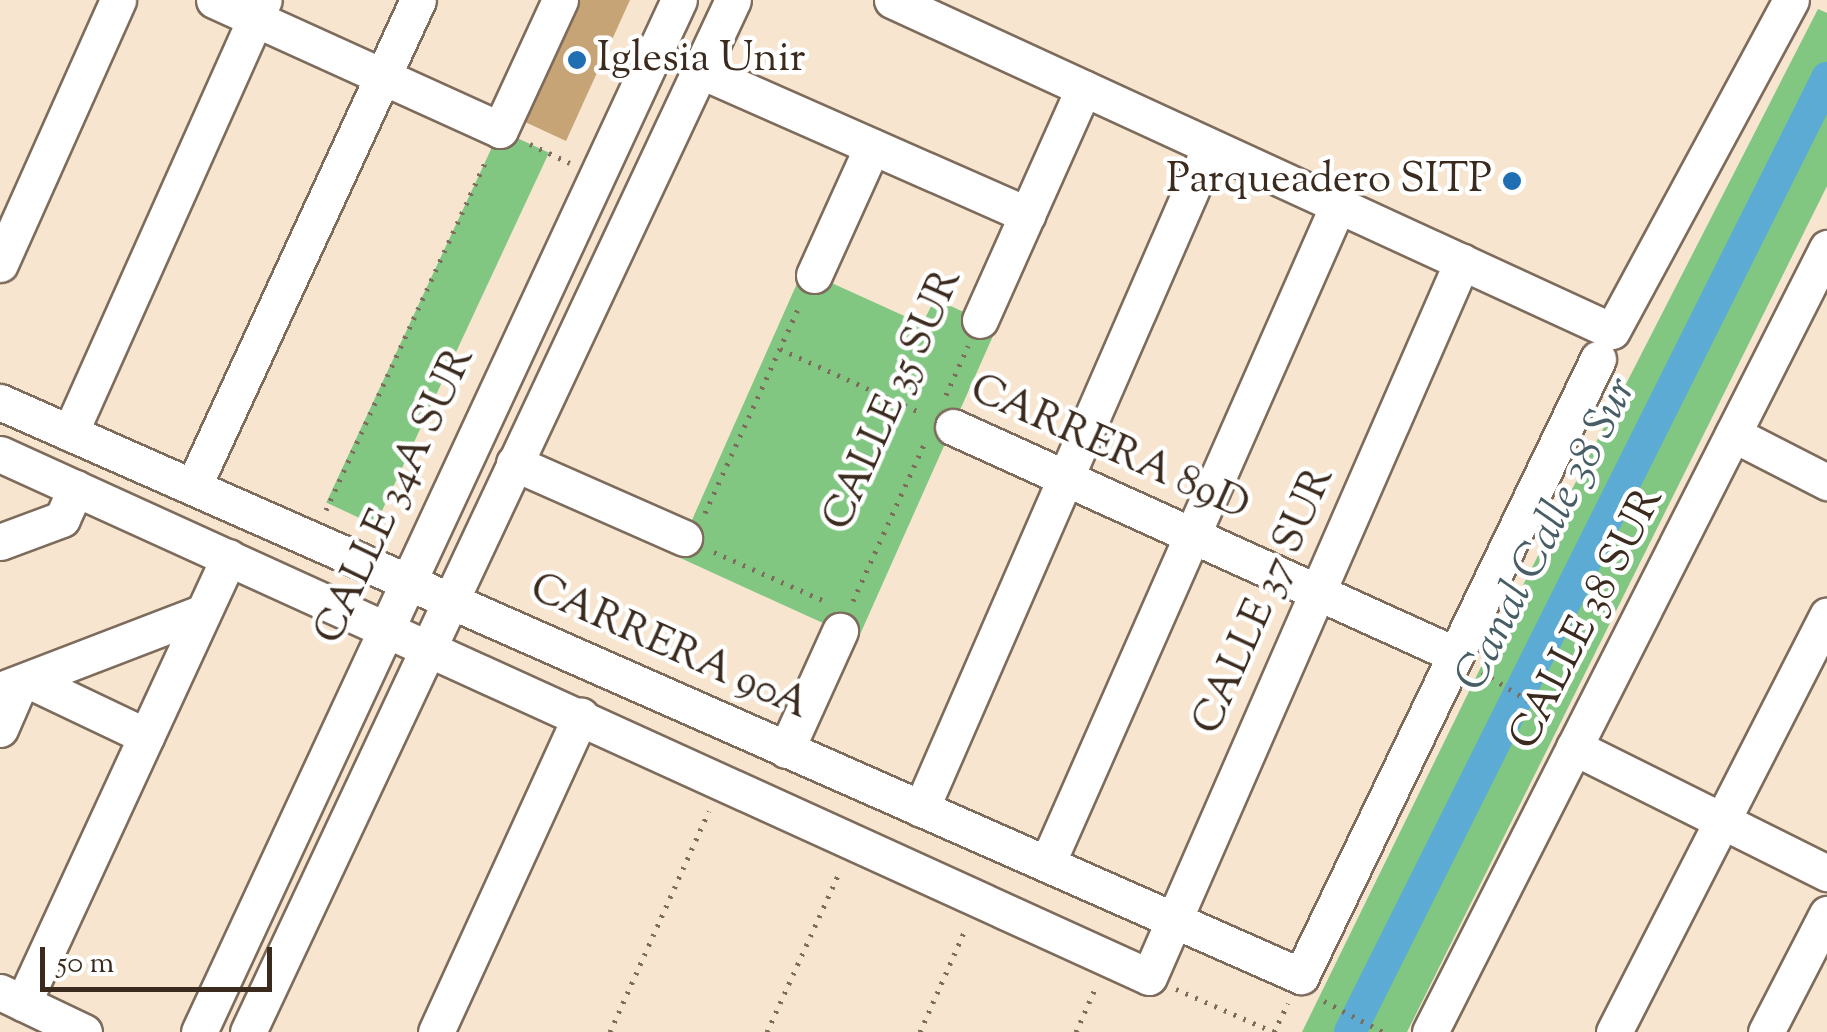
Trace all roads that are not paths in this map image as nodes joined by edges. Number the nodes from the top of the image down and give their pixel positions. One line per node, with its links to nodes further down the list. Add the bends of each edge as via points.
1 (118, 0): 19 (street)
2 (214, 0): 9 (street)
3 (418, 0): 11 (street)
4 (560, 0): 11 (street, via 500,130)
5 (679, 0): 37 (street, CALLE 34A SUR)
6 (732, 0): 10 (street)
7 (892, 0): 12 (street)
8 (1792, 0): 22 (street)
9 (260, 10): 11 (street); 25 (street)
10 (700, 70): 14 (street); 28 (street)
11 (382, 77): 32 (street)
12 (1084, 88): 13 (street); 16 (street, CALLE 35 SUR)
13 (1210, 146): 15 (street); 29 (street)
14 (872, 147): 16 (street); 20 (street)
15 (1338, 205): 18 (street); 33 (street)
16 (1027, 216): 21 (street, CALLE 35 SUR)
17 (1827, 248): 26 (street, CALLE 38 SUR)
18 (1462, 262): 22 (street); 38 (street, CALLE 37 SUR)
19 (0, 264)
20 (814, 275)
21 (980, 320)
22 (1605, 345): 45 (street)
23 (0, 402): 25 (street, CARRERA 90A)
24 (944, 423): 29 (street, CARRERA 89D)
25 (70, 433): 32 (street, CARRERA 90A)
26 (1733, 434): 30 (street); 49 (street, CALLE 38 SUR)
27 (0, 454): 31 (street)
28 (514, 464): 34 (street); 39 (street)
29 (1065, 478): 33 (street, CARRERA 89D); 52 (street)
30 (1827, 482)
31 (76, 488): 35 (street, via 62,518); 36 (street)
32 (193, 488): 37 (street, CARRERA 90A)
33 (1192, 536): 38 (street, CARRERA 89D); 54 (street)
34 (688, 540)
35 (0, 542)
36 (228, 556): 40 (street); 43 (street)
37 (405, 581): 39 (street, CARRERA 90A); 43 (street, CALLE 34A SUR)
38 (1318, 593): 45 (street, CARRERA 89D); 57 (street, CALLE 37 SUR)
39 (450, 600): 44 (street); 51 (street, CARRERA 90A)
40 (203, 612): 46 (street); 50 (street)
41 (1827, 615): 53 (street)
42 (844, 621): 51 (street)
43 (384, 626): 44 (street); 60 (street, CALLE 34A SUR)
44 (428, 646): 47 (street); 61 (street)
45 (1468, 663): 57 (street, CARRERA 90A, via 1310,987)
46 (16, 684): 48 (street); 50 (street)
47 (581, 716): 57 (street, CALLE 37 SUR, via 1149,976); 62 (street)
48 (0, 729)
49 (1568, 734): 53 (street); 63 (street, CALLE 38 SUR)
50 (146, 736): 58 (street)
51 (786, 750): 52 (street, CARRERA 90A)
52 (921, 809): 54 (street, CARRERA 90A)
53 (1722, 820): 55 (street); 64 (street)
54 (1047, 864): 57 (street, CARRERA 90A)
55 (1827, 873)
56 (1827, 914): 65 (street)
57 (1174, 920)
58 (12, 997): 59 (street)
59 (84, 1032)
60 (199, 1032)
61 (248, 1032)
62 (436, 1032)
63 (1430, 1032)
64 (1614, 1032)
65 (1766, 1032)

